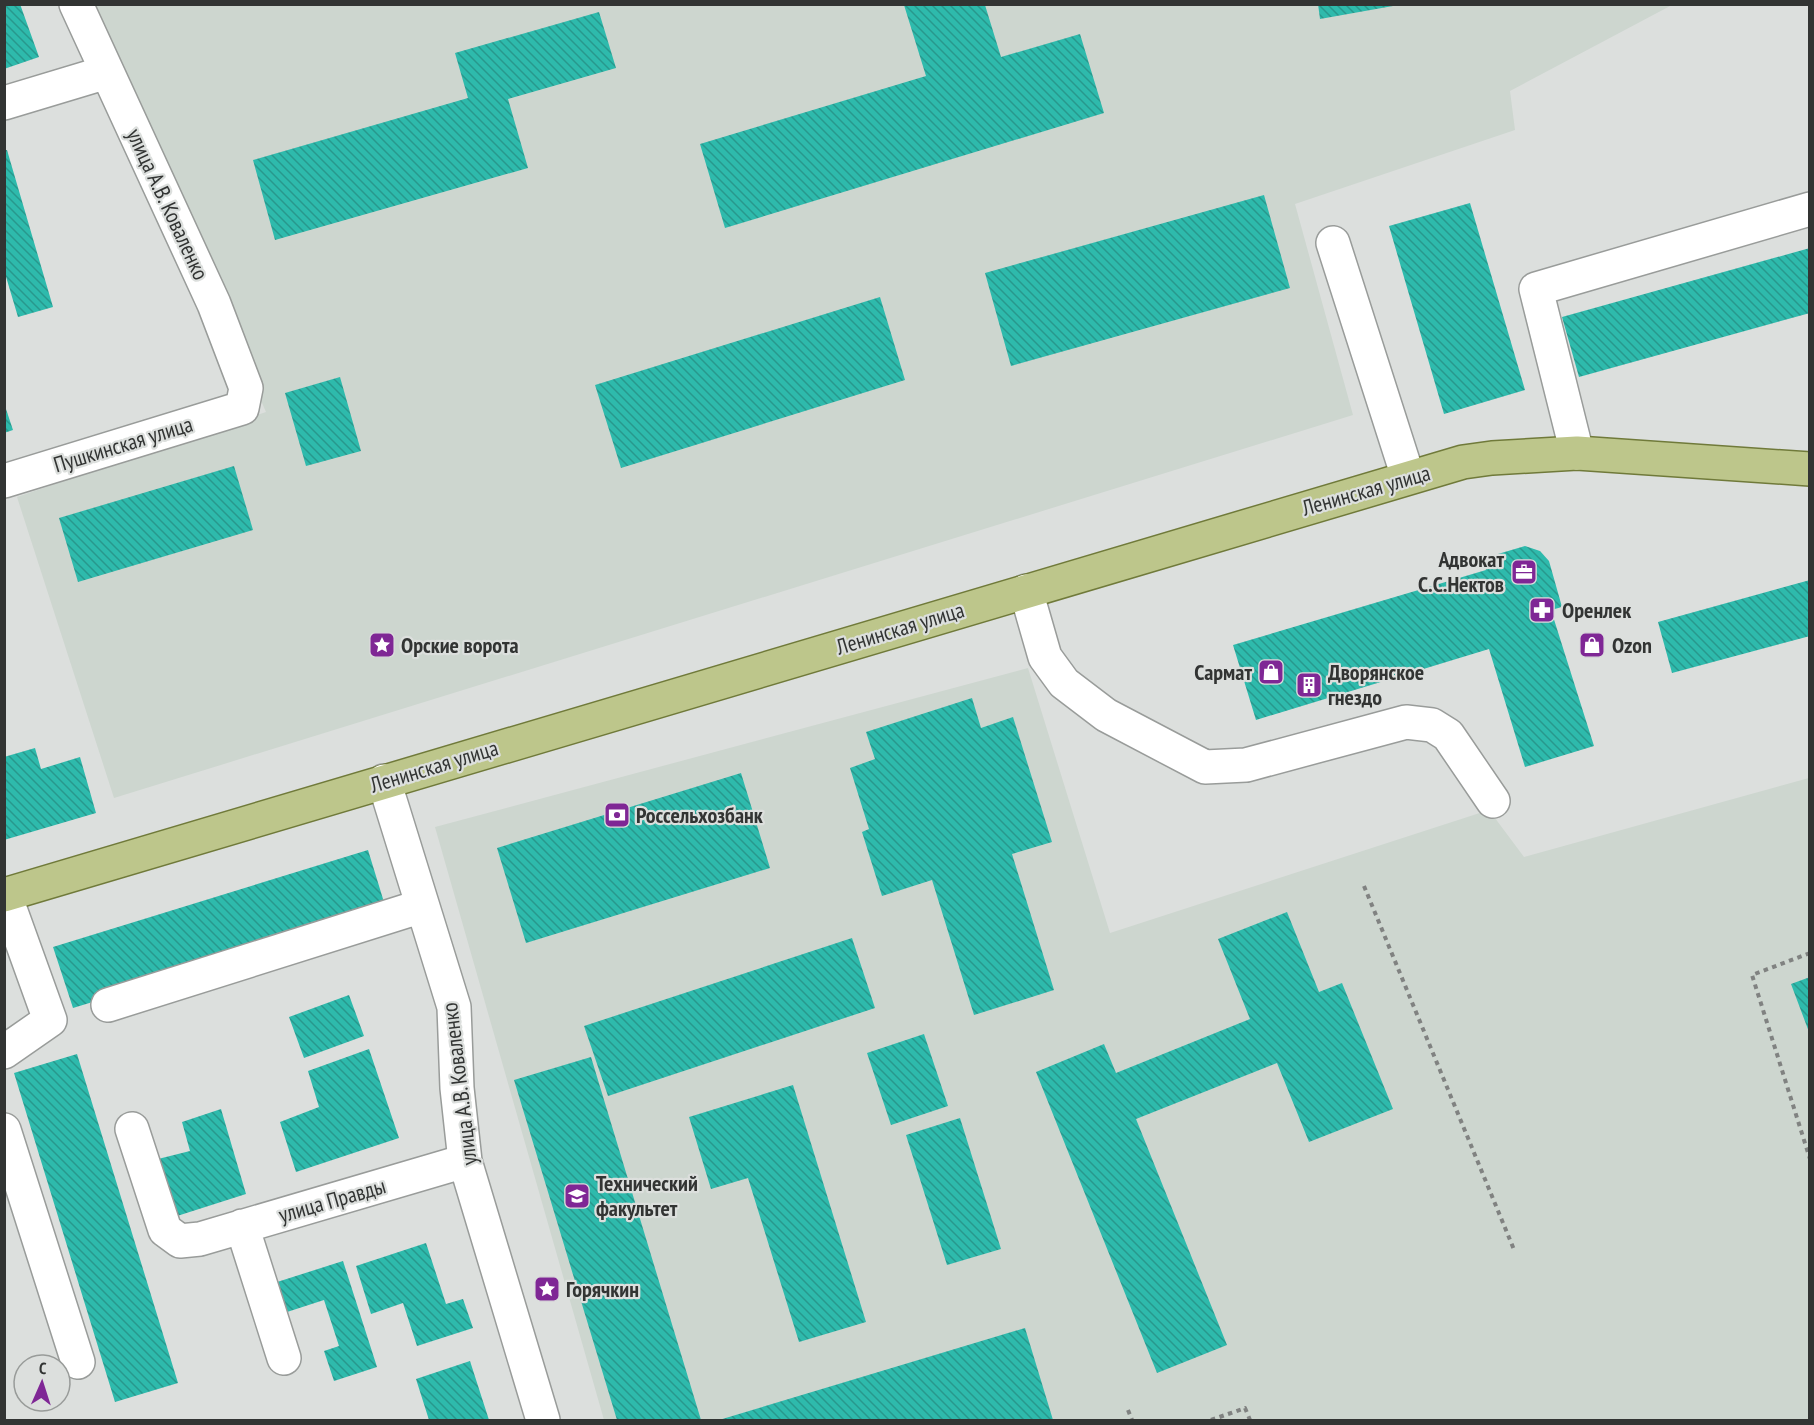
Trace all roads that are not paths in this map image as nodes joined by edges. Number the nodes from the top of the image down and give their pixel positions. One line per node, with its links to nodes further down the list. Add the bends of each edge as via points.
1 (76, 4): 2 (street, улица А.В. Коваленко)
2 (107, 72): 3 (street); 6 (street, улица А.В. Коваленко, via 214,304 246,388)
3 (4, 103)
4 (1809, 209): 7 (street, via 1536,289)
5 (1333, 243): 9 (street)
6 (242, 408): 10 (street, Пушкинская улица)
7 (1577, 453): 8 (main road, Ленинская улица); 9 (main road, Ленинская улица, via 1492,458)
8 (1809, 469)
9 (1408, 477): 11 (main road, Ленинская улица)
10 (4, 481)
11 (1026, 591): 12 (main road, Ленинская улица); 13 (street, via 1045,657 1064,683 1106,715 1205,767 1246,765 1406,722 1432,725 1448,735)
12 (384, 781): 14 (main road, Ленинская улица); 15 (street, улица А.В. Коваленко)
13 (1493, 801)
14 (5, 895): 17 (street, via 50,1020)
15 (422, 906): 16 (street); 20 (street, улица А.В. Коваленко, via 454,1007)
16 (108, 1005)
17 (4, 1052)
18 (132, 1129): 21 (street, улица Правды, via 165,1230 180,1241)
19 (4, 1130): 23 (street)
20 (465, 1161): 21 (street, улица Правды); 24 (street, улица А.В. Коваленко)
21 (242, 1226): 22 (street)
22 (284, 1358)
23 (78, 1362)
24 (543, 1420)

